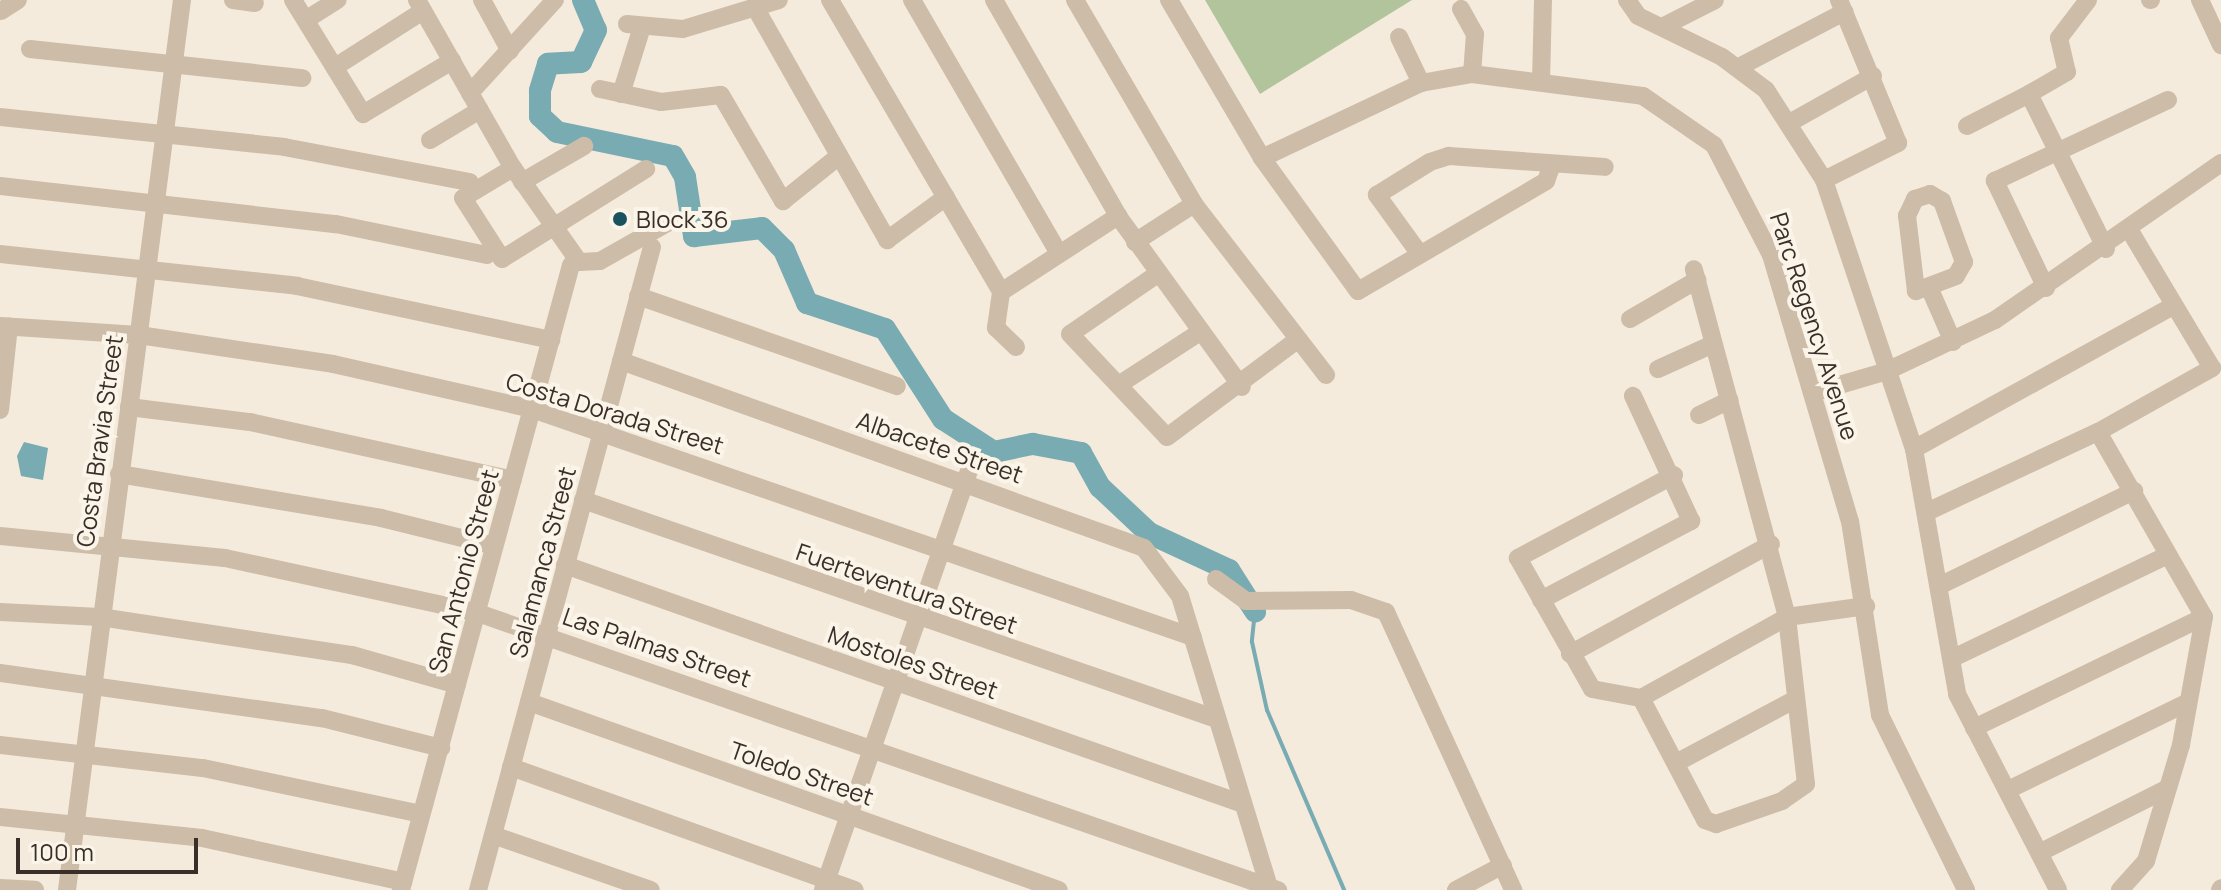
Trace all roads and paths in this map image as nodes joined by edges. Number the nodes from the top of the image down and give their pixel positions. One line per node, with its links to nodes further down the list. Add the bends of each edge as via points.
1 (18, 0): 24 (street)
2 (182, 0): 32 (street, Costa Bravia Street)
3 (233, 0): 19 (street)
4 (293, 0): 25 (street)
5 (338, 0): 25 (street)
6 (482, 0): 31 (street)
7 (555, 0): 31 (street)
8 (779, 0): 22 (street)
9 (830, 0): 64 (street)
10 (912, 0): 76 (street)
11 (994, 0): 67 (street)
12 (1075, 0): 66 (street)
13 (1169, 0): 55 (street)
14 (1543, 0): 39 (street)
15 (1627, 0): 26 (street, via 1638,16)
16 (1715, 0): 26 (street)
17 (2088, 0): 44 (street, via 2059,38 2067,72)
18 (2200, 0): 29 (street)
19 (255, 3)
20 (420, 6): 33 (street); 34 (street)
21 (1841, 6): 35 (street); 37 (street)
22 (756, 9): 43 (street, via 683,29 634,27); 54 (street)
23 (1461, 9): 36 (street, via 1475,34)
24 (0, 10): 27 (street)
25 (307, 19): 34 (street)
26 (1664, 26): 35 (street)
27 (0, 29)
28 (1399, 37): 40 (street)
29 (2221, 45)
30 (30, 49): 32 (street)
31 (510, 51): 42 (street)
32 (173, 61): 38 (street); 50 (street, Costa Bravia Street)
33 (452, 61): 34 (street, via 366,115); 42 (street)
34 (335, 67)
35 (1739, 67): 48 (street)
36 (1472, 74): 39 (street, Parc Regency Avenue); 40 (street, Parc Regency Avenue)
37 (1873, 76): 48 (street); 61 (street, via 1898,143)
38 (302, 78)
39 (1541, 82): 102 (street, Parc Regency Avenue, via 1643,96 1714,145 1758,221)
40 (1421, 83): 55 (street, Parc Regency Avenue)
41 (600, 89): 43 (street)
42 (470, 93): 46 (street)
43 (621, 94): 54 (street, via 661,102 721,95 783,201)
44 (2029, 94): 49 (street); 53 (street)
45 (2168, 100): 53 (street)
46 (480, 110): 51 (street); 60 (street)
47 (0, 117): 50 (street)
48 (1791, 122): 61 (street)
49 (1967, 126)
50 (164, 130): 62 (street); 65 (street, Costa Bravia Street)
51 (430, 140)
52 (584, 146): 60 (street)
53 (2057, 152): 73 (street); 82 (street, via 1995,181)
54 (839, 156): 64 (street, via 887,240)
55 (1262, 158): 74 (street, via 1358,291)
56 (2221, 163): 70 (street)
57 (1551, 167): 58 (street); 74 (street, via 1546,181); 74 (street, via 1449,156 1381,188 1380,201)
58 (1605, 167)
59 (646, 169): 69 (street)
60 (517, 175): 69 (street); 69 (street, via 464,201 502,259)
61 (1824, 180): 97 (street)
62 (470, 182)
63 (0, 186): 65 (street)
64 (946, 197): 83 (street)
65 (155, 199): 77 (street); 79 (street, Costa Bravia Street)
66 (1194, 204): 71 (street); 91 (street)
67 (1118, 216): 71 (street); 76 (street)
68 (669, 222): 69 (street, via 591,265 579,262)
69 (551, 229)
70 (2130, 231): 73 (street); 85 (street)
71 (1135, 242): 80 (street)
72 (652, 247): 84 (street, Salamanca Street)
73 (2106, 249): 82 (street)
74 (1419, 253)
75 (0, 254): 79 (street)
76 (1059, 254): 83 (street)
77 (487, 255)
78 (571, 265): 90 (street, San Antonio Street)
79 (147, 266): 89 (street, Costa Bravia Street); 90 (street, via 312,288)
80 (1156, 275): 88 (street); 99 (street, via 1072,330)
81 (1929, 287): 81 (street, via 1956,276 1964,262 1942,201 1930,194 1915,199 1907,216 1913,287); 92 (street)
82 (2046, 288): 92 (street)
83 (1001, 292): 94 (street, via 996,328)
84 (638, 296): 95 (street, Salamanca Street); 100 (street)
85 (2173, 306): 110 (street, via 2212,368); 111 (street)
86 (1630, 319): 93 (street, via 1696,274)
87 (4, 326): 89 (street, Costa Dorada Street); 105 (street)
88 (1200, 332): 99 (street); 101 (street)
89 (139, 335): 106 (street, Costa Bravia Street); 107 (street, Costa Dorada Street, via 333,364)
90 (551, 340): 107 (street, San Antonio Street)
91 (1296, 341): 98 (street); 101 (street)
92 (1953, 342): 97 (street)
93 (1713, 344): 96 (street); 104 (street)
94 (1016, 347)
95 (621, 361): 109 (street, Salamanca Street); 116 (street, Albacete Street)
96 (1658, 369)
97 (1887, 371): 102 (street); 111 (street)
98 (1326, 375)
99 (1120, 384): 101 (street, via 1167,437)
100 (897, 386)
101 (1242, 387)
102 (1812, 393): 130 (street, Parc Regency Avenue, via 1850,521)
103 (1633, 396): 114 (street)
104 (1730, 400): 108 (street); 122 (street)
105 (1, 402)
106 (129, 407): 113 (street, Costa Bravia Street); 115 (street, via 250,422)
107 (532, 409): 109 (street, Costa Dorada Street); 115 (street, San Antonio Street)
108 (1699, 415)
109 (602, 430): 118 (street, Salamanca Street); 124 (street, Costa Dorada Street)
110 (2098, 432): 117 (street); 119 (street)
111 (1914, 449): 119 (street)
112 (972, 461): 116 (street)
113 (119, 474): 121 (street, Costa Bravia Street); 123 (street, via 350,512)
114 (1674, 475): 129 (street, via 1693,515 1686,526); 129 (street, via 1518,558)
115 (513, 480): 123 (street, San Antonio Street)
116 (965, 481): 124 (street); 138 (street, Albacete Street, via 1144,548 1173,579)
117 (2134, 491): 125 (street); 128 (street)
118 (583, 500): 126 (street, Salamanca Street); 134 (street, Fuerteventura Street)
119 (1929, 511): 128 (street)
120 (0, 536): 121 (street, Las Palmas Street)
121 (109, 543): 132 (street, Las Palmas Street, via 339,578); 133 (street, Costa Bravia Street)
122 (1771, 544): 135 (street); 139 (street)
123 (494, 546): 132 (street, San Antonio Street)
124 (941, 548): 134 (street); 138 (street, Costa Dorada Street)
125 (2168, 555): 136 (street); 140 (street)
126 (565, 565): 137 (street, Salamanca Street); 143 (street, Mostoles Street)
127 (1216, 579): 166 (street, via 1254,603 1351,600 1386,612)
128 (1941, 585): 140 (street)
129 (1541, 600): 139 (street)
130 (1866, 606): 135 (street); 179 (street, Parc Regency Avenue, via 1880,715)
131 (0, 612): 133 (street)
132 (475, 612): 137 (street, Las Palmas Street); 144 (street, San Antonio Street)
133 (100, 617): 142 (street, Costa Bravia Street); 144 (street, via 352,655)
134 (917, 617): 143 (street); 149 (street, Fuerteventura Street)
135 (1787, 617): 145 (street); 146 (street)
136 (2204, 617): 148 (street); 150 (street)
137 (547, 634): 147 (street, Salamanca Street); 152 (street, Las Palmas Street)
138 (1193, 637): 149 (street, Albacete Street)
139 (1570, 654): 145 (street, via 1592,689)
140 (1953, 658): 150 (street, via 1957,694)
141 (0, 673): 142 (street)
142 (93, 681): 153 (street, via 322,718); 154 (street, Costa Bravia Street)
143 (895, 681): 152 (street); 159 (street, Mostoles Street)
144 (457, 685): 153 (street, San Antonio Street)
145 (1641, 698): 155 (street)
146 (1794, 700): 155 (street); 155 (street, via 1806,784 1793,795 1716,824 1697,808)
147 (529, 702): 156 (street, Salamanca Street); 161 (street, Toledo Street)
148 (2184, 704): 157 (street); 158 (street)
149 (1217, 719): 159 (street, Albacete Street)
150 (1974, 728): 158 (street)
151 (0, 745): 154 (street)
152 (872, 747): 161 (street); 170 (street, Las Palmas Street)
153 (441, 748): 160 (street, San Antonio Street)
154 (83, 752): 160 (street, via 316,789); 163 (street, Costa Bravia Street)
155 (1676, 763)
156 (511, 767): 164 (street, Salamanca Street); 167 (street)
157 (2166, 789): 165 (street); 181 (street, via 2146,861)
158 (2008, 790): 165 (street)
159 (1243, 804): 170 (street, Albacete Street)
160 (421, 814): 168 (street, San Antonio Street)
161 (849, 814): 167 (street); 176 (street, Toledo Street)
162 (0, 817): 163 (street)
163 (74, 823): 168 (street, via 202,838); 172 (street, Costa Bravia Street)
164 (493, 835): 173 (street, Salamanca Street); 174 (street)
165 (2041, 852): 180 (street)
166 (1503, 865): 177 (street); 178 (street)
167 (824, 885): 175 (street)
168 (402, 886)
169 (0, 888): 171 (street)
170 (1273, 889)
171 (35, 890)
172 (67, 890)
173 (478, 890)
174 (651, 890)
175 (855, 890)
176 (1059, 890)
177 (1456, 890)
178 (1513, 890)
179 (1966, 890)
180 (2058, 890)
181 (2120, 890)

